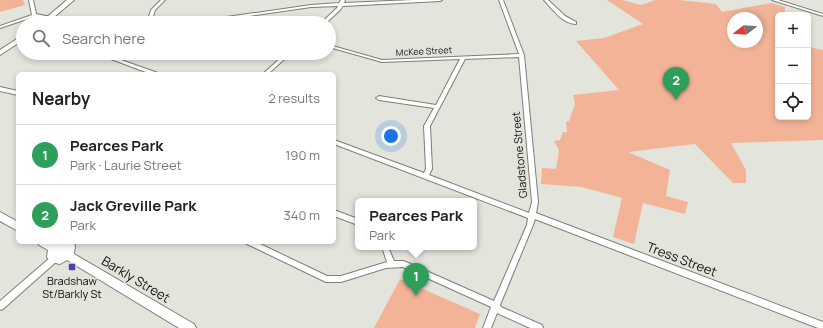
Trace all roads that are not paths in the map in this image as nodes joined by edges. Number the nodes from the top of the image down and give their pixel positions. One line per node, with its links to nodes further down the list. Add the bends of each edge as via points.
1 (31, 0): 10 (street)
2 (71, 0): 13 (main road)
3 (164, 0): 14 (street, via 153,10)
4 (339, 0): 9 (street)
5 (440, 0): 9 (street)
6 (501, 0): 23 (street, Gladstone Street)
7 (546, 0): 18 (street)
8 (774, 0): 11 (street)
9 (342, 3): 15 (street); 16 (street)
10 (36, 15): 12 (street)
11 (823, 15)
12 (33, 16)
13 (51, 16)
14 (151, 16)
15 (242, 16)
16 (330, 16)
17 (16, 22): 19 (street)
18 (574, 24)
19 (0, 27)
20 (16, 42): 22 (main road)
21 (336, 48): 24 (street, McKee Street, via 382,61)
22 (0, 53)
23 (522, 55): 24 (street, McKee Street); 37 (street, Gladstone Street, via 534,195)
24 (464, 57): 32 (street)
25 (117, 60): 27 (street)
26 (281, 60): 28 (street)
27 (150, 72)
28 (267, 72)
29 (0, 89): 30 (street)
30 (16, 93)
31 (379, 98): 32 (street)
32 (436, 107): 34 (street, via 427,127 429,169)
33 (336, 143): 34 (street, Tress Street)
34 (426, 177): 37 (street, Tress Street)
35 (336, 214): 38 (street)
36 (0, 216): 39 (main road)
37 (532, 216): 47 (street, Gladstone Street); 48 (street, Tress Street)
38 (355, 221)
39 (16, 226)
40 (45, 244): 44 (main road)
41 (253, 244): 45 (street, via 326,279 341,279)
42 (69, 247): 44 (main road, via 60,259); 49 (main road, Barkly Street)
43 (386, 250): 45 (street)
44 (55, 254): 46 (street)
45 (391, 264): 47 (street, via 406,265)
46 (0, 306)
47 (496, 307): 50 (street, Gladstone Street); 51 (street)
48 (823, 326)
49 (190, 328)
50 (488, 328)
51 (539, 328)

